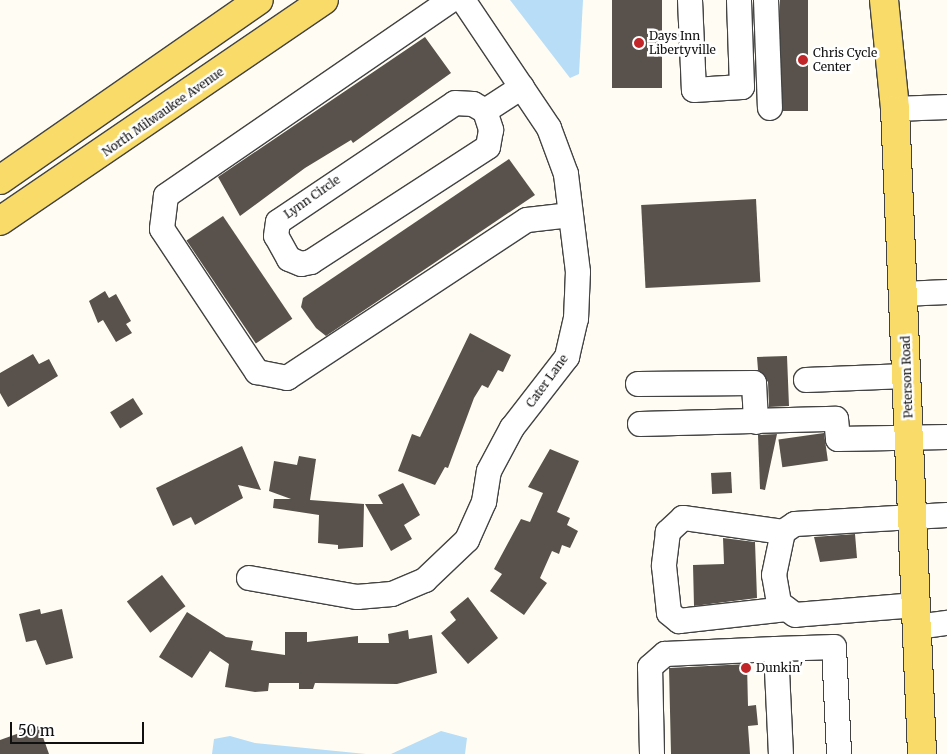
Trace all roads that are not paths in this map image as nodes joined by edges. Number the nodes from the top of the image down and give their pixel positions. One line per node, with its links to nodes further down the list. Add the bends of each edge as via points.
1 (259, 0): 14 (main road)
2 (324, 0): 16 (main road, North Milwaukee Avenue)
3 (451, 0): 15 (street, via 166,196 162,229 258,372 287,378 527,220)
4 (463, 0): 9 (street, Cater Lane)
5 (690, 0): 6 (street, via 694,90 742,87)
6 (739, 0)
7 (766, 0): 11 (street)
8 (884, 0): 12 (main road, Peterson Road)
9 (522, 87): 13 (street); 15 (street, Cater Lane, via 549,128 566,174)
10 (947, 107): 12 (street)
11 (770, 108)
12 (896, 109): 18 (main road, Peterson Road)
13 (486, 111): 13 (street, Lynn Circle, via 491,130 488,147 311,262 301,264 289,259 276,236 278,222 291,210 455,102 473,104)
14 (0, 180)
15 (571, 215): 29 (street, Cater Lane, via 578,272 576,319 567,356 512,428 489,471 484,502 467,540 425,580 392,594 357,597)
16 (0, 222)
17 (947, 292): 18 (street)
18 (903, 294): 19 (main road, Peterson Road)
19 (906, 376): 20 (street); 25 (main road, Peterson Road)
20 (806, 380)
21 (638, 384): 22 (street, via 754,383)
22 (756, 422): 23 (street); 25 (street, via 836,419 838,439)
23 (640, 424)
24 (947, 437): 25 (street)
25 (909, 438): 27 (main road, Peterson Road)
26 (947, 515): 27 (street)
27 (912, 517): 28 (street, via 795,524); 31 (main road, Peterson Road)
28 (783, 532): 30 (street, via 774,575 780,603); 30 (street, via 683,518 668,532 664,566 669,613 679,620)
29 (249, 578)
30 (786, 609): 31 (street, via 795,615)
31 (916, 616): 32 (street); 37 (main road, Peterson Road)
32 (947, 623)
33 (776, 649): 34 (street, via 665,654 650,667); 35 (street); 36 (street, via 834,646)
34 (652, 754)
35 (781, 754)
36 (839, 754)
37 (922, 754)

